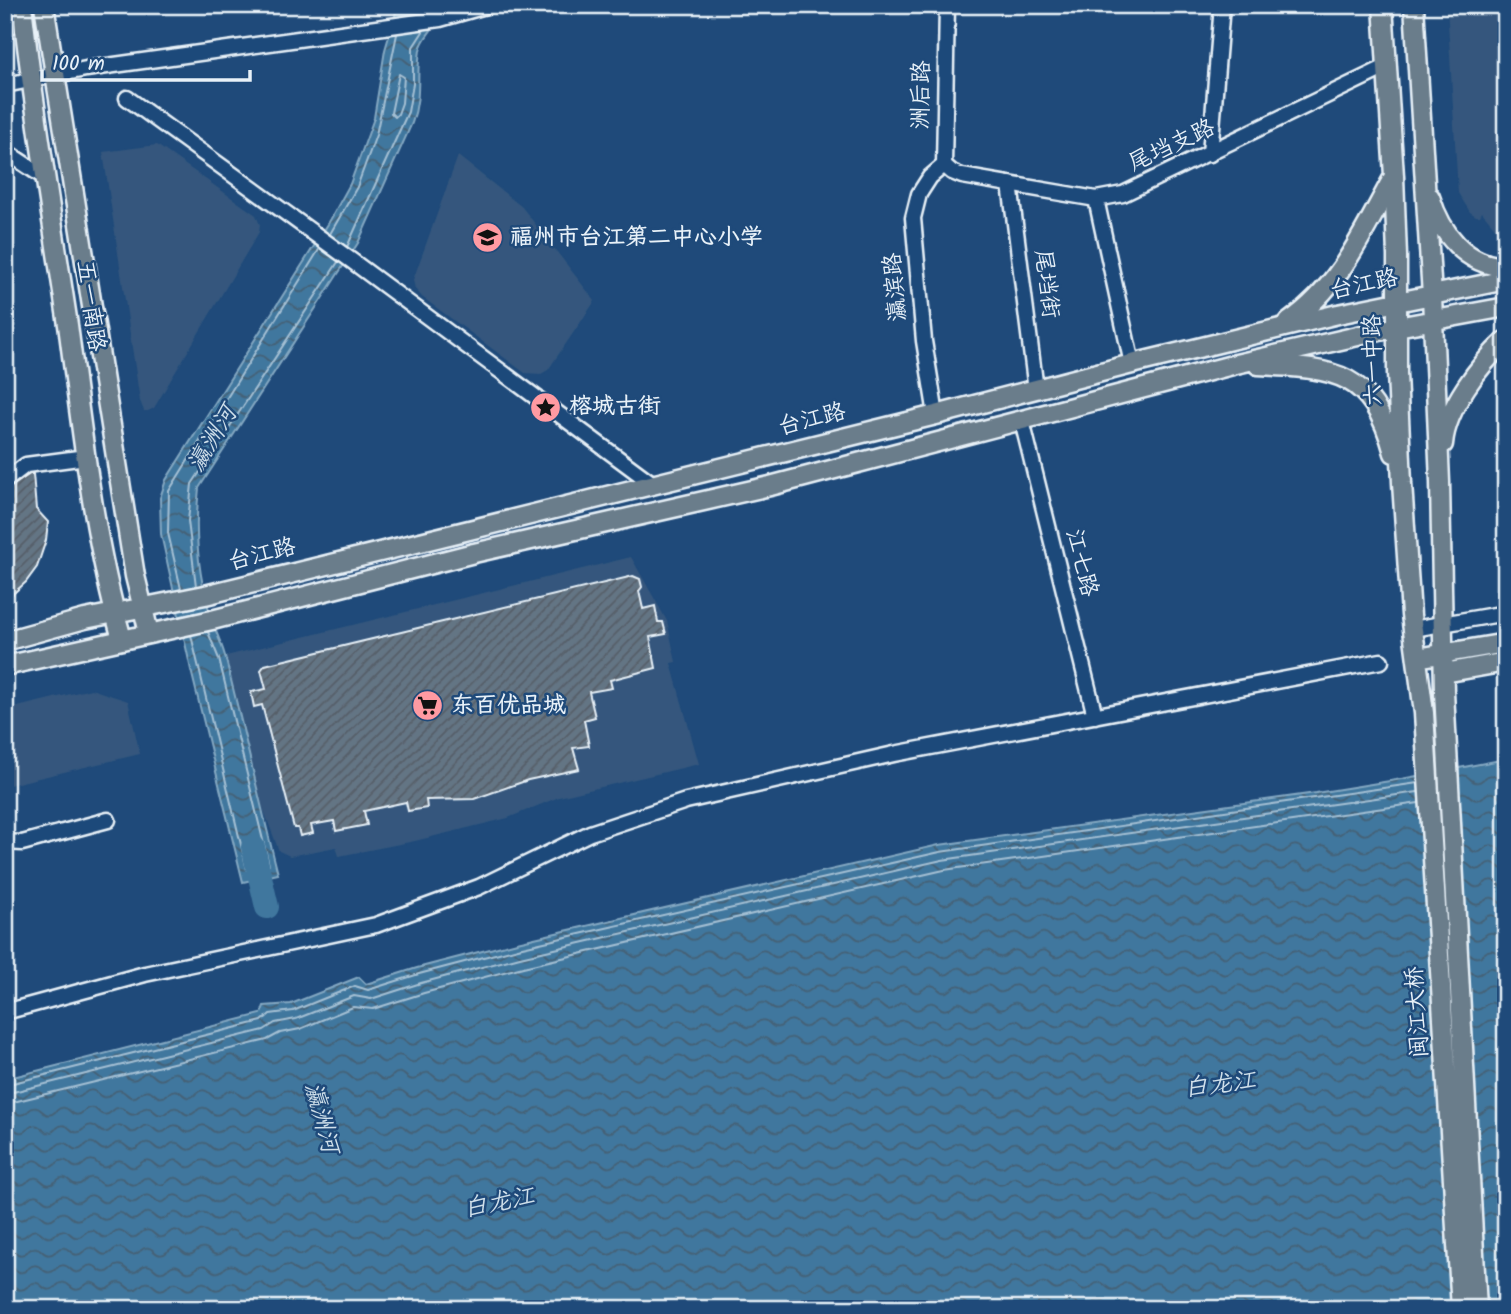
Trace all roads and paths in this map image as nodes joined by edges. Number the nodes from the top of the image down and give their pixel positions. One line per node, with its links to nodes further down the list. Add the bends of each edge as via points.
1 (22, 5): 10 (main road, 五一南路)
2 (44, 5): 9 (main road, 五一南路)
3 (489, 5): 9 (street, via 378,29)
4 (947, 5): 15 (street, 洲后路)
5 (1222, 5): 14 (street)
6 (1383, 5): 8 (main road, 六一中路)
7 (1414, 5): 17 (main road)
8 (1388, 66): 14 (street, 尾垱支路); 16 (main road, 六一中路)
9 (54, 75): 10 (street); 40 (main road, 五一南路)
10 (30, 79): 11 (street); 18 (main road, 五一南路)
11 (5, 85)
12 (127, 99): 38 (street)
13 (5, 151): 18 (street)
14 (1210, 154): 20 (street, 尾垱支路, via 1123,194)
15 (944, 165): 19 (street, 尾垱支路, via 962,176); 33 (street, 瀛滨路, via 919,194 913,218 923,341)
16 (1394, 176): 24 (main road, 六一中路); 28 (main road, via 1351,258 1332,282 1306,310)
17 (1424, 178): 21 (main road, via 1432,205 1455,245 1483,264); 23 (main road)
18 (47, 179): 35 (main road, 五一南路)
19 (1010, 184): 20 (street, 尾垱支路); 32 (street, 尾垱街)
20 (1096, 199): 30 (street)
21 (1506, 267)
22 (1506, 280): 23 (main road, 台江路)
23 (1432, 296): 24 (main road, 台江路); 26 (main road)
24 (1397, 302): 27 (main road, 六一中路); 28 (main road, 台江路)
25 (1506, 307): 26 (main road, 台江路)
26 (1432, 320): 27 (main road, 台江路); 37 (main road)
27 (1397, 327): 31 (main road, 台江路); 39 (main road, 六一中路)
28 (1268, 331): 30 (main road, 台江路)
29 (1506, 340): 37 (main road, via 1481,367 1444,432)
30 (1132, 364): 32 (main road, 台江路)
31 (1236, 364): 34 (main road, 台江路); 39 (main road, via 1318,370 1349,379 1380,413)
32 (1036, 390): 33 (main road, 台江路)
33 (936, 415): 38 (main road, 台江路)
34 (1022, 421): 45 (main road, 台江路, via 770,486); 56 (street, 江七路)
35 (86, 457): 36 (street, via 26,465); 41 (main road, 五一南路)
36 (5, 481)
37 (1440, 482): 43 (main road, 闽江大桥)
38 (653, 484): 40 (main road, 台江路)
39 (1402, 484): 44 (main road, 六一中路)
40 (143, 607): 41 (main road); 45 (main road, 五一南路)
41 (114, 613): 46 (main road, 五一南路); 47 (main road)
42 (1506, 614): 43 (street)
43 (1442, 625): 44 (street); 49 (main road, 闽江大桥)
44 (1413, 629): 50 (main road, 六一中路)
45 (149, 633): 46 (main road)
46 (122, 639): 53 (main road)
47 (5, 640)
48 (1506, 643): 49 (main road)
49 (1443, 654): 50 (main road); 54 (main road, 闽江大桥)
50 (1417, 658): 55 (main road, 六一中路)
51 (1381, 662): 56 (street)
52 (1506, 662): 54 (main road)
53 (5, 666)
54 (1444, 673): 61 (main road, 闽江大桥)
55 (1424, 713): 60 (main road, 闽江大桥)
56 (1095, 716): 59 (street, via 894,754 686,801 590,833 479,887 376,925 145,974)
57 (108, 820): 58 (street, via 22,843)
58 (5, 842)
59 (5, 1012)
60 (1461, 1309)
61 (1477, 1309)

